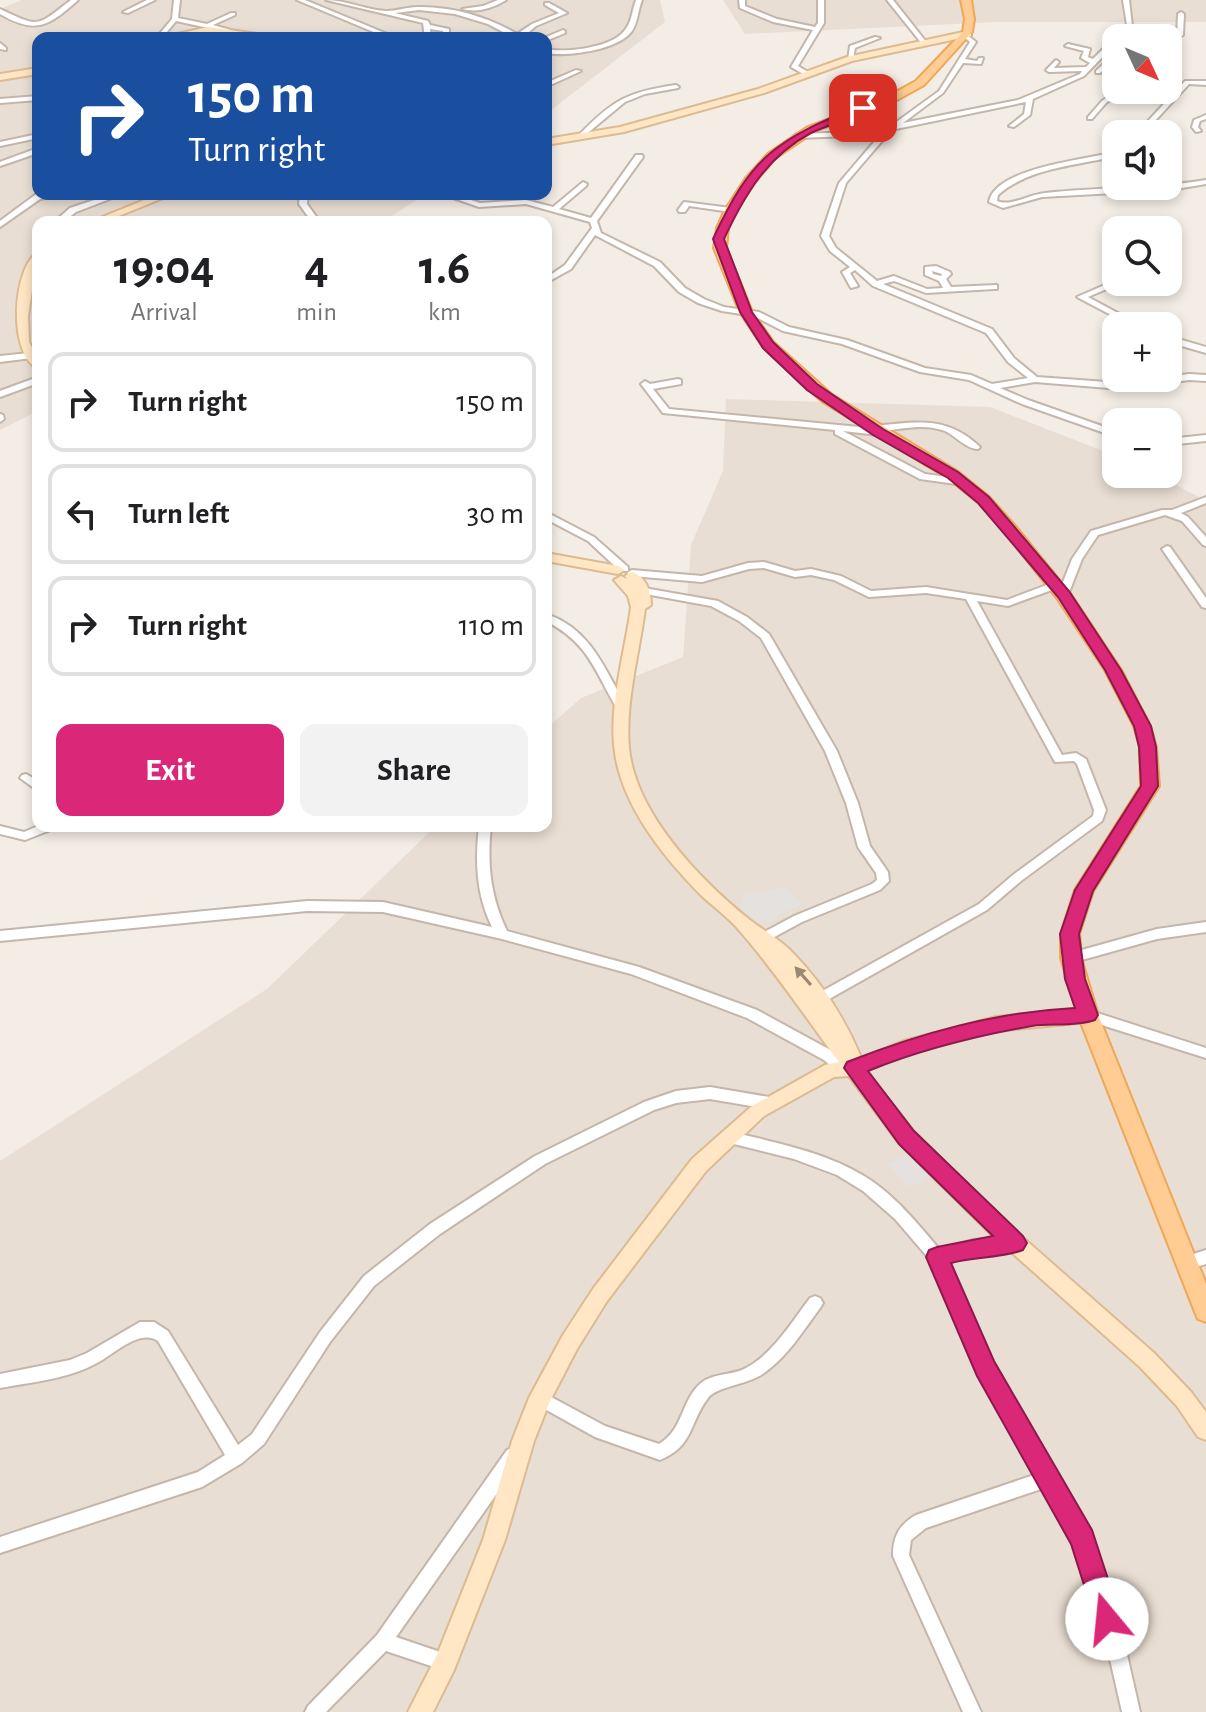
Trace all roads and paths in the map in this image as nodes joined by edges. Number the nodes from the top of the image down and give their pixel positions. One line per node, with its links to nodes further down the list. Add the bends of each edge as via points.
1 (75, 0): 21 (street, via 39,26)
2 (152, 0): 16 (street)
3 (177, 0): 20 (street)
4 (300, 0): 34 (street)
5 (329, 0): 17 (street)
6 (503, 0): 14 (street, via 484,8)
7 (639, 0): 44 (street, via 628,33 619,39)
8 (742, 0): 28 (street, via 742,7 759,16)
9 (821, 0): 28 (street)
10 (890, 0): 42 (street)
11 (1126, 0): 24 (street)
12 (964, 3): 39 (main road, via 971,18)
13 (547, 4): 37 (street, via 564,13)
14 (454, 10): 17 (street); 30 (street)
15 (0, 11): 21 (street)
16 (126, 12)
17 (387, 13): 27 (street, via 420,20)
18 (233, 14): 22 (street)
19 (1181, 14): 25 (street)
20 (175, 19): 22 (street); 31 (street)
21 (18, 22): 26 (street)
22 (210, 24): 29 (street)
23 (516, 24): 30 (street)
24 (1130, 24)
25 (1181, 24)
26 (2, 25)
27 (428, 27): 35 (street); 36 (street)
28 (816, 29): 56 (street, via 794,67)
29 (231, 31): 32 (street); 33 (street)
30 (508, 31)
31 (166, 32)
32 (185, 32)
33 (236, 32)
34 (379, 32)
35 (428, 32)
36 (446, 32)
37 (525, 32)
38 (563, 32): 40 (street)
39 (968, 36): 42 (street); 47 (street, via 973,42); 72 (main road, via 919,83)
40 (552, 37)
41 (877, 38): 46 (street, via 852,47)
42 (925, 44): 46 (street)
43 (1068, 46): 50 (street, via 1088,50 1084,58)
44 (552, 53)
45 (1102, 53): 50 (street)
46 (850, 59): 56 (street)
47 (962, 61): 48 (street); 69 (street, via 941,92)
48 (982, 62)
49 (1056, 62): 52 (street, via 1049,70)
50 (1094, 62): 52 (street)
51 (1102, 68): 55 (street)
52 (1088, 70): 62 (street)
53 (578, 71): 58 (street)
54 (32, 72): 57 (street)
55 (1098, 72)
56 (809, 75): 71 (street, via 621,130)
57 (0, 77)
58 (552, 82)
59 (1206, 83): 67 (street, via 1187,82)
60 (676, 87): 71 (street, via 630,94)
61 (32, 98): 63 (street)
62 (1030, 98): 68 (street, via 1027,115); 69 (street)
63 (0, 101)
64 (1102, 104): 66 (street)
65 (1206, 117): 70 (street, via 1197,120)
66 (1090, 118)
67 (1152, 120)
68 (1012, 126)
69 (890, 130): 72 (street); 96 (street, via 839,189 827,226 828,243)
70 (1198, 131)
71 (582, 135): 74 (street)
72 (797, 136): 90 (main road, via 750,179)
73 (32, 137): 75 (street)
74 (552, 141)
75 (1, 143)
76 (32, 153): 79 (street)
77 (639, 157): 94 (street)
78 (1102, 157): 83 (street, via 1006,184 996,191 993,202 1003,206 1042,195)
79 (0, 164)
80 (1206, 182): 82 (street)
81 (583, 184): 88 (street)
82 (1182, 186)
83 (1102, 192)
84 (34, 200): 93 (street)
85 (102, 200): 91 (street)
86 (152, 200): 92 (street)
87 (463, 200): 88 (street, via 526,202)
88 (555, 209): 94 (street)
89 (682, 210): 90 (street, via 696,204)
90 (731, 210): 104 (main road, via 720,248)
91 (66, 216)
92 (111, 216)
93 (0, 225)
94 (594, 226): 97 (street, via 568,267); 104 (street, via 610,242 657,264 687,293 722,309)
95 (32, 261): 108 (street, via 24,303 23,336)
96 (855, 267): 99 (street); 100 (street, via 846,272)
97 (552, 277)
98 (942, 279): 102 (street)
99 (876, 284): 102 (street, via 894,278 926,291); 112 (street, via 989,331 1011,360)
100 (854, 286)
101 (994, 287): 102 (street)
102 (948, 289)
103 (1102, 289): 105 (street, via 1081,297)
104 (746, 312): 115 (street, via 786,329); 119 (main road, via 768,345 812,387)
105 (1110, 312)
106 (1182, 343): 107 (street)
107 (1206, 350)
108 (29, 356): 109 (street); 110 (street)
109 (0, 359)
110 (32, 359)
111 (1206, 378): 112 (street, via 1121,386)
112 (1035, 379): 115 (street)
113 (32, 382): 116 (street)
114 (678, 382): 117 (street, via 646,386 666,411)
115 (990, 387): 118 (street)
116 (0, 394)
117 (832, 429): 119 (street); 123 (street, via 923,477)
118 (1102, 429)
119 (876, 430): 122 (street, via 940,424); 123 (main road)
120 (1206, 438): 121 (street)
121 (1182, 441)
122 (975, 447)
123 (963, 482): 131 (main road)
124 (1206, 500): 125 (street)
125 (1173, 513): 127 (street); 131 (street, via 1094,533)
126 (552, 519): 130 (street)
127 (1206, 543)
128 (1167, 549): 134 (street)
129 (552, 558): 130 (street)
130 (623, 573): 132 (street); 133 (street, via 702,579 764,565 837,578 869,594 926,590); 136 (street, via 637,601)
131 (1060, 590): 133 (street, via 1008,603); 148 (main road, via 1137,715 1146,735 1150,774 1150,786 1084,890 1070,934)
132 (644, 591): 136 (street); 147 (street, via 714,603 765,636 831,751 864,847 883,875 876,887)
133 (970, 598): 149 (street, via 1053,752 1059,759 1076,757 1082,762 1100,810 1098,818 983,907)
134 (1206, 605)
135 (552, 619): 137 (street, via 571,628 590,648)
136 (635, 640): 137 (street)
137 (623, 709): 143 (street, via 622,751 640,806 665,842)
138 (26, 778): 139 (street)
139 (32, 782)
140 (0, 830): 141 (street, via 25,836)
141 (35, 832)
142 (484, 832): 145 (street, via 483,884)
143 (744, 924): 147 (street); 152 (street)
144 (1206, 927): 148 (street, via 1157,934)
145 (502, 934): 146 (street, via 383,907 307,906); 152 (street, via 634,970 752,1014)
146 (0, 936)
147 (763, 938): 149 (street, one-way to 147)
148 (1071, 958): 150 (main road)
149 (822, 998): 152 (street, via 846,1042)
150 (1088, 1015): 151 (street); 152 (street, via 963,1031); 158 (main road)
151 (1206, 1053)
152 (849, 1068): 153 (street, via 827,1072); 155 (street, via 906,1137)
153 (769, 1103): 154 (street); 165 (street, via 710,1093 661,1101 561,1148 477,1199 369,1281 258,1439)
154 (727, 1137): 156 (street, via 825,1164 858,1180 890,1205); 162 (street, via 690,1175 600,1295)
155 (1015, 1243): 156 (street); 163 (street, via 1147,1360)
156 (937, 1257): 166 (street, via 985,1368)
157 (1206, 1257): 158 (street)
158 (1186, 1263): 160 (main road)
159 (815, 1303): 162 (street, via 756,1370 710,1385 683,1437 660,1452 601,1432)
160 (1206, 1312)
161 (0, 1381): 165 (street, via 71,1367 140,1329 154,1329)
162 (540, 1398): 164 (street)
163 (1206, 1430)
164 (523, 1441): 168 (street); 169 (street, via 494,1540)
165 (236, 1457): 167 (street, via 202,1479)
166 (1046, 1479): 172 (street, via 922,1521 901,1538 901,1556); 173 (street, via 1083,1539)
167 (0, 1545)
168 (383, 1641): 169 (street); 170 (street)
169 (446, 1662): 171 (street)
170 (314, 1712)
171 (420, 1712)
172 (972, 1712)
173 (1131, 1712)

